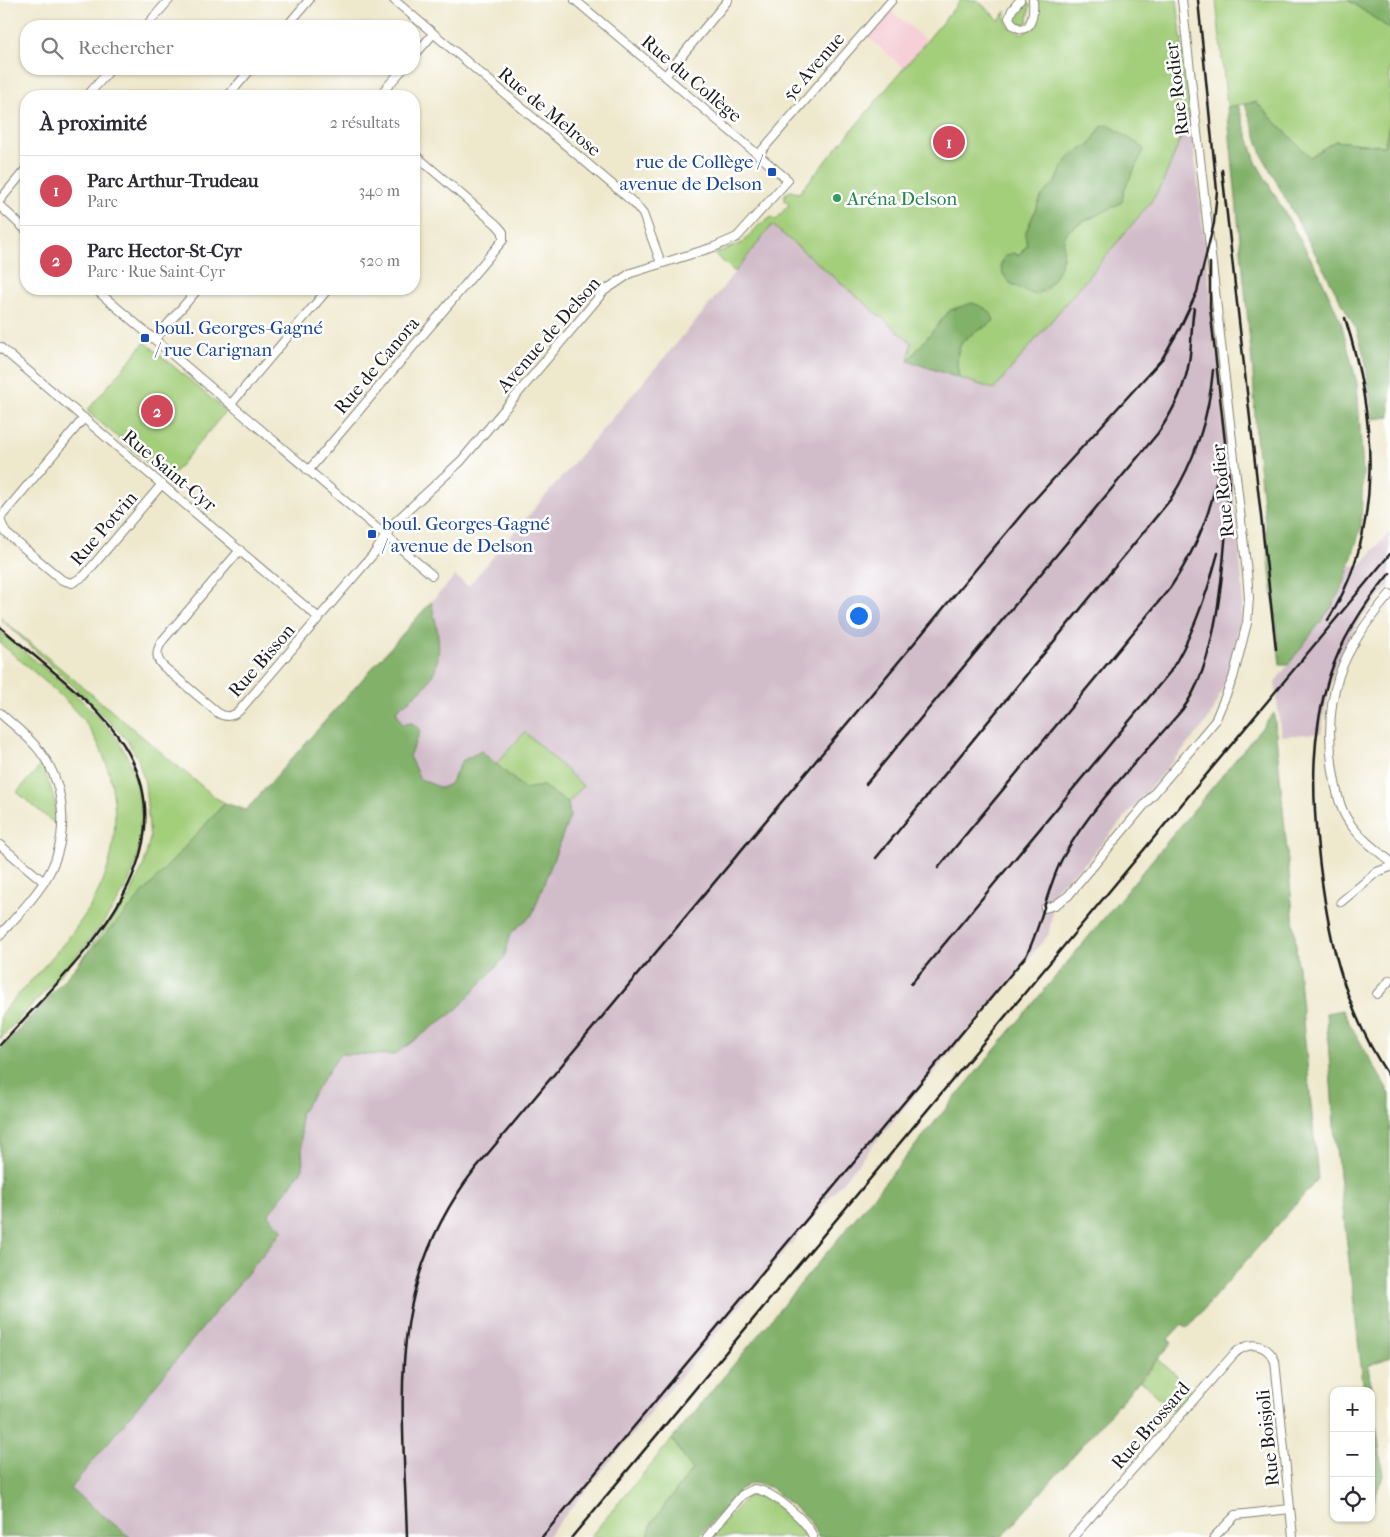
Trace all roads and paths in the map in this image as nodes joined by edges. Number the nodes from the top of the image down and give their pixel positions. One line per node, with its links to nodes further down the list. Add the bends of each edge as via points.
1 (309, 0): 11 (street)
2 (394, 0): 12 (street, Rue de Melrose)
3 (728, 0): 19 (street)
4 (892, 0): 23 (street, 5e Avenue)
5 (1020, 0): 6 (street, via 1009,18 1020,29 1031,23)
6 (1033, 0)
7 (1182, 0): 52 (street, Rue Rodier, via 1248,573 1247,623 1233,678 1215,721 1068,896)
8 (166, 1): 10 (street)
9 (577, 1): 19 (street, Rue du Collège)
10 (151, 20)
11 (292, 20)
12 (417, 20)
13 (420, 23): 14 (street, Rue de Melrose)
14 (433, 34): 15 (street); 30 (street, Rue de Melrose, via 638,206)
15 (420, 49)
16 (105, 75): 20 (street)
17 (246, 75): 21 (street)
18 (398, 75): 22 (street)
19 (665, 76): 23 (street, Rue du Collège)
20 (92, 90)
21 (233, 90)
22 (385, 90)
23 (758, 155): 26 (street, Rue du Collège)
24 (420, 159): 38 (street, Rue de Canora, via 497,225 503,232 503,240)
25 (20, 176): 27 (street)
26 (788, 180): 30 (street, Avenue de Delson, via 737,237)
27 (0, 200)
28 (2, 210): 29 (street)
29 (20, 225)
30 (661, 263): 41 (street, Avenue de Delson, via 622,277 604,291 461,461 393,524)
31 (102, 295): 34 (street)
32 (193, 295): 34 (street)
33 (323, 295): 36 (street)
34 (155, 340): 36 (street)
35 (2, 352): 37 (street, Rue Saint-Cyr)
36 (231, 404): 38 (street)
37 (84, 418): 39 (street, Rue Saint-Cyr); 40 (street, Rue Potvin)
38 (308, 471): 41 (street)
39 (162, 484): 40 (street, Rue Potvin, via 84,576 72,583 62,580 6,533); 42 (street, Rue Saint-Cyr)
40 (0, 519)
41 (386, 536): 43 (street); 45 (street, Rue Bisson)
42 (240, 550): 45 (street, Rue Saint-Cyr); 45 (street, Rue Bisson, via 160,645 158,659 164,667 218,713 230,717)
43 (432, 575)
44 (1390, 594): 48 (street, via 1349,649 1335,690 1330,725 1335,781 1345,815 1356,831)
45 (319, 618)
46 (0, 713): 50 (street, via 39,750 51,769 58,790 62,834 57,856)
47 (0, 845): 50 (street)
48 (1390, 862)
49 (1390, 866): 51 (street, via 1377,872)
50 (44, 882): 53 (street)
51 (1341, 902)
52 (1045, 908)
53 (0, 935)
54 (1390, 980): 55 (street)
55 (1377, 994)
56 (1257, 1345): 57 (street, Rue Boisjoli, via 1270,1352 1275,1361); 60 (street, Rue Brossard, via 1244,1346 1234,1354)
57 (1290, 1509): 61 (street, via 1236,1514); 62 (street, Rue Boisjoli)
58 (707, 1537): 59 (street, via 742,1495 754,1489 770,1494 805,1524)
59 (813, 1537)
60 (1073, 1537)
61 (1214, 1537)
62 (1293, 1537)

